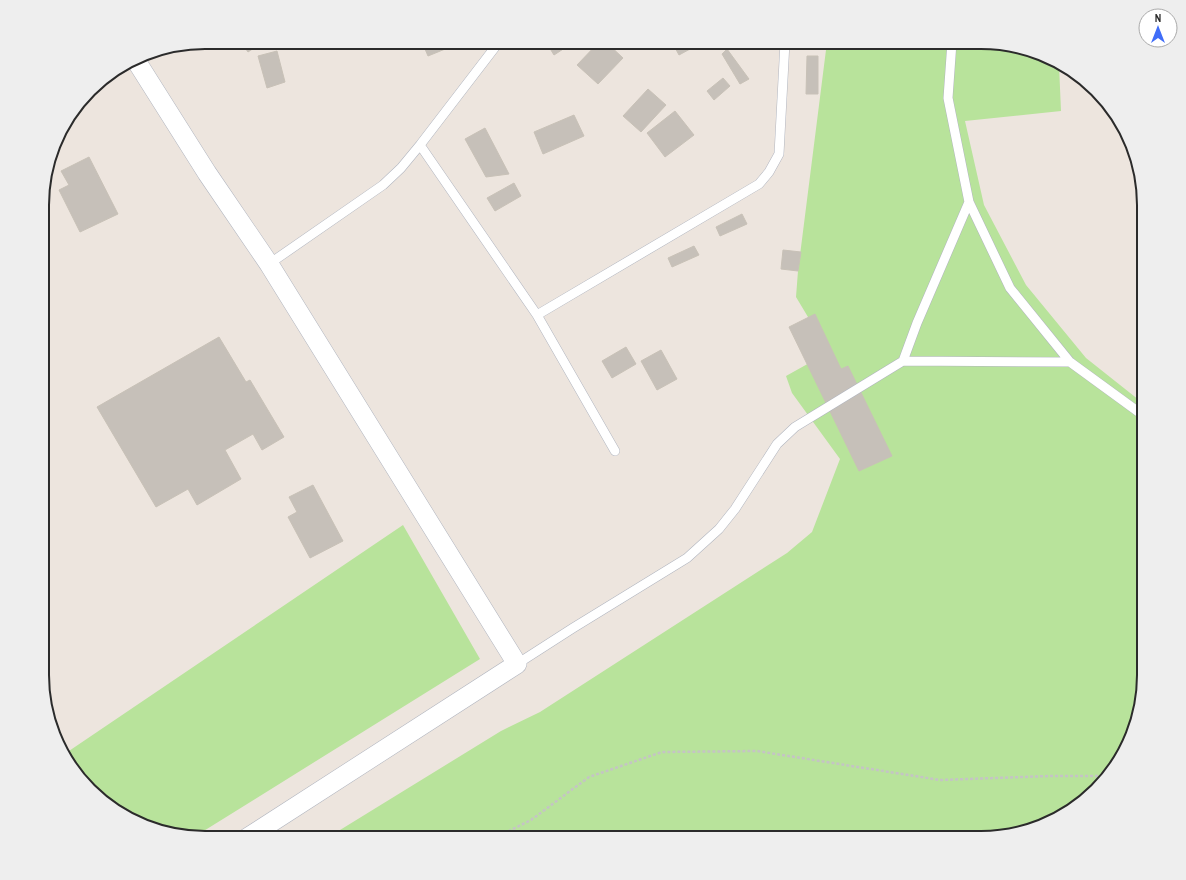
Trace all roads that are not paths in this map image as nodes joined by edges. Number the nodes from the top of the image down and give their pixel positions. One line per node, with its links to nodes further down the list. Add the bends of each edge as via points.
1 (495, 49): 5 (lane)
2 (785, 49): 8 (lane, via 779,154 759,184)
3 (952, 49): 6 (lane, via 948,98)
4 (138, 64): 7 (street, via 207,173)
5 (420, 145): 7 (lane, via 383,185); 8 (lane)
6 (969, 202): 9 (lane); 10 (lane, via 1010,288)
7 (269, 264): 13 (street)
8 (537, 315): 12 (lane)
9 (903, 361): 10 (lane); 13 (lane, via 795,427 777,444 720,529 687,558)
10 (1070, 362): 11 (lane)
11 (1137, 411)
12 (615, 451)
13 (517, 664): 14 (street)
14 (258, 831)

